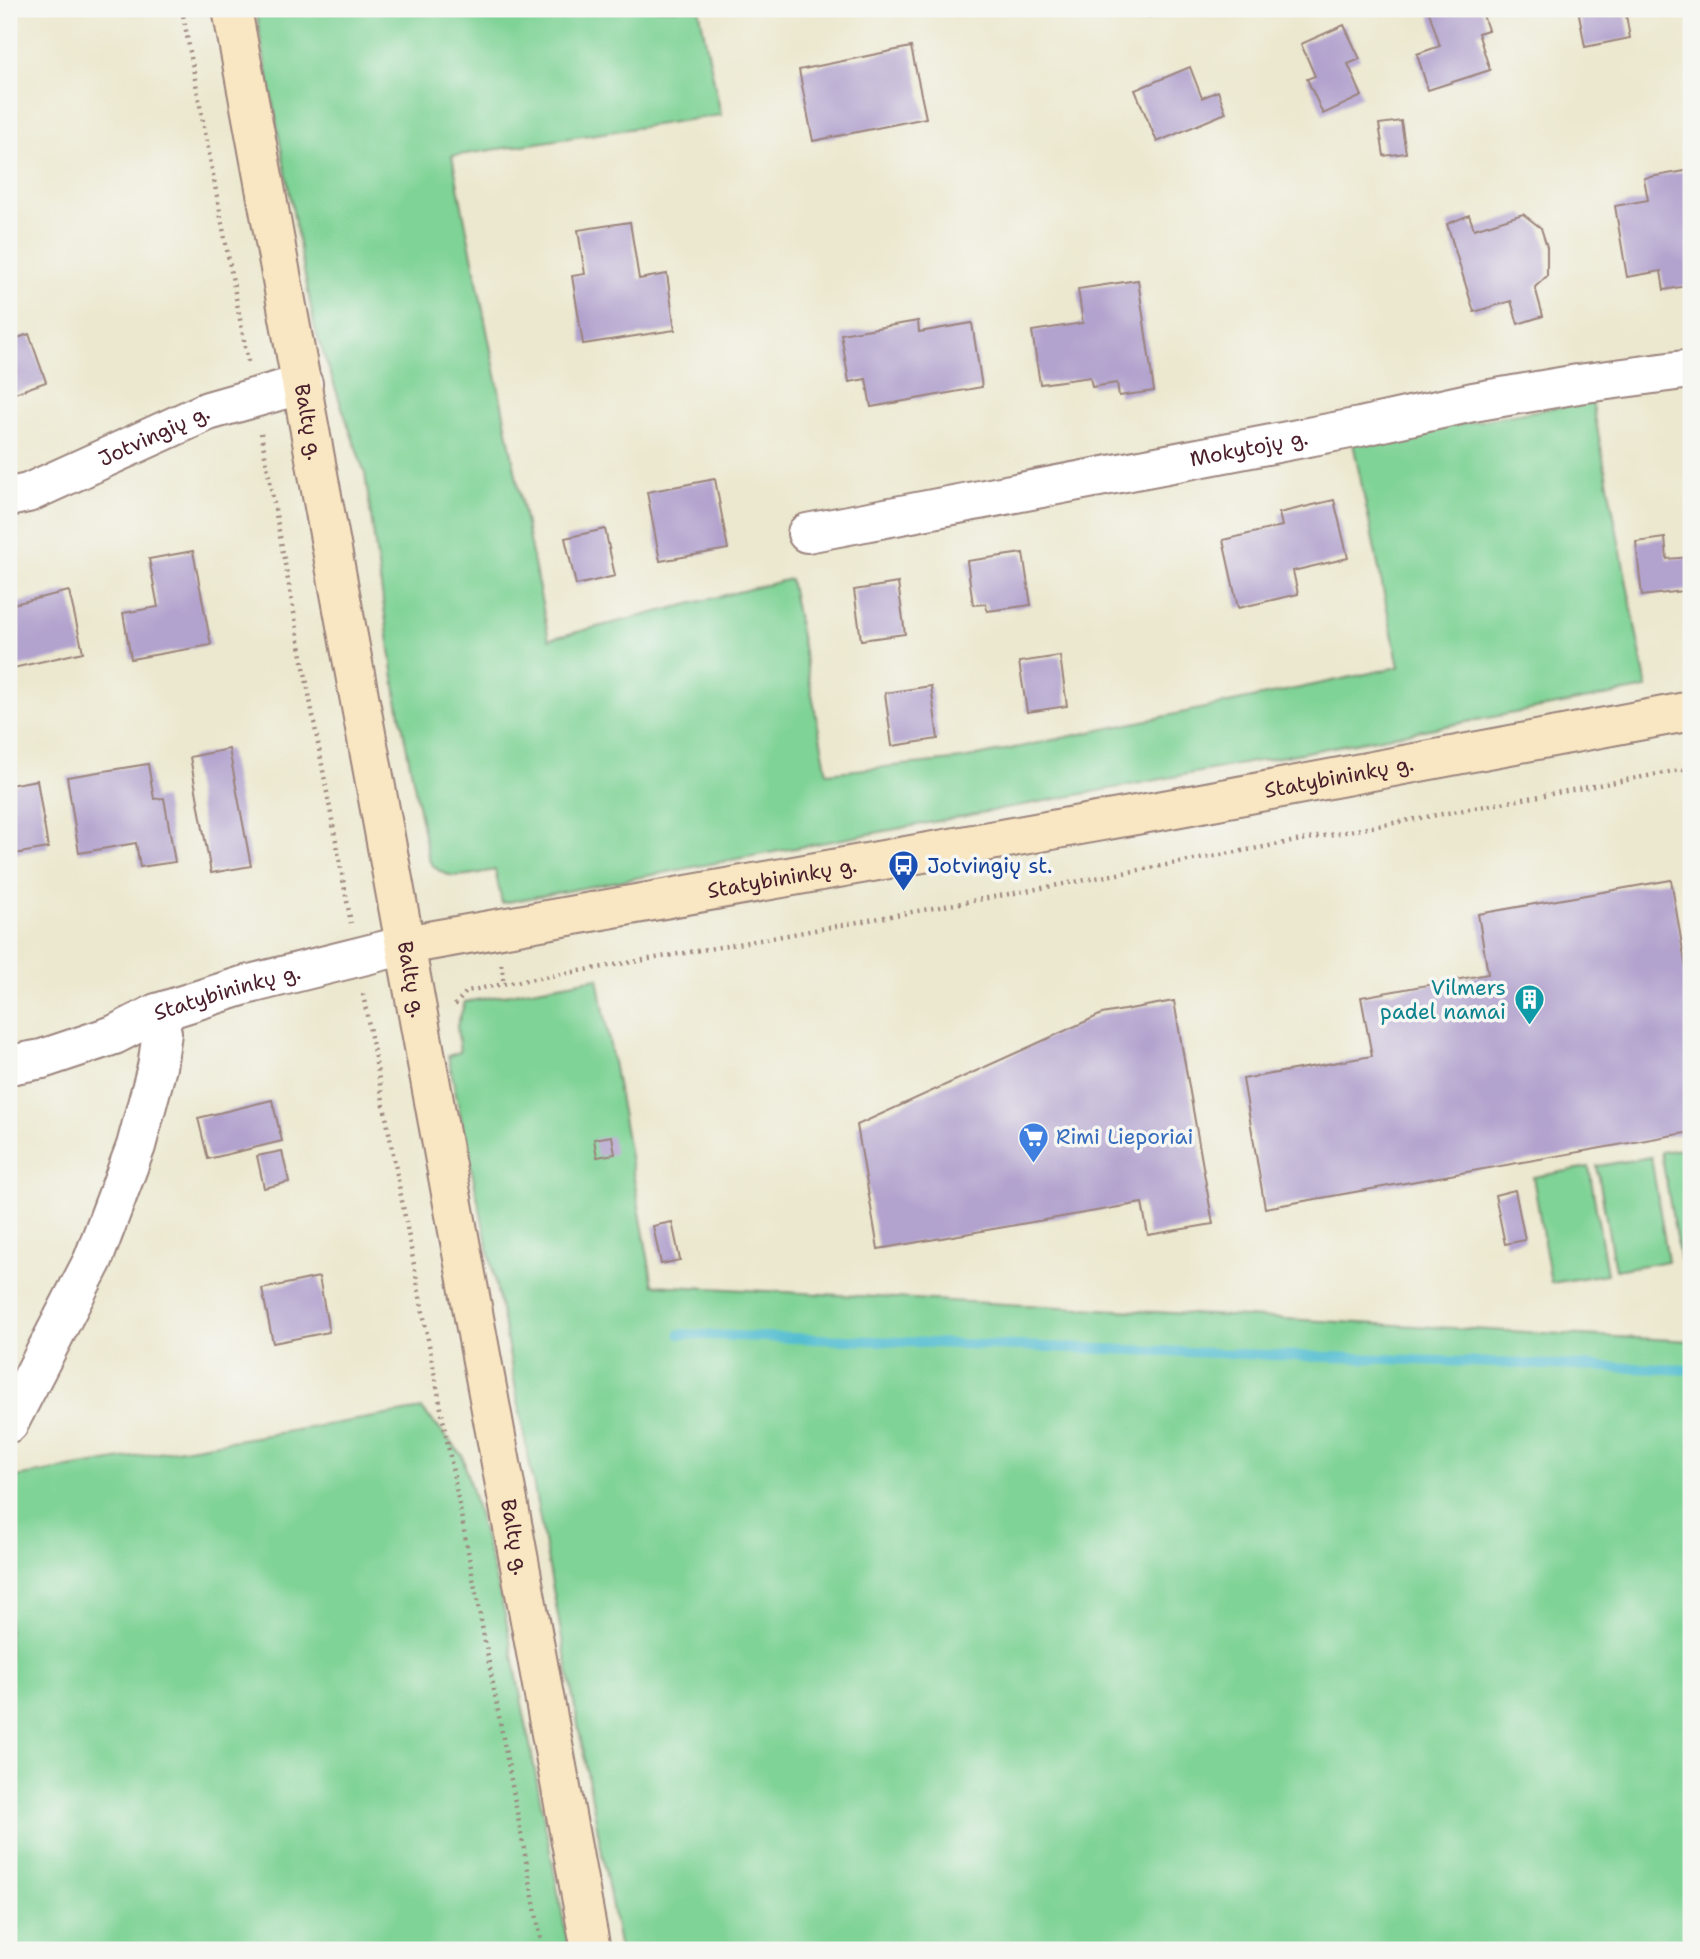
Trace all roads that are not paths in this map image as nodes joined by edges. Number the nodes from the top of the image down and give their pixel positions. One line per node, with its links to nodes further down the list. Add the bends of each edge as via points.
1 (232, 9): 3 (main road, Baltų g.)
2 (1691, 369): 5 (street, Mokytojų g., via 1473,402)
3 (303, 384): 4 (street, Jotvingių g., via 208,411 28,493); 7 (main road, Baltų g.)
4 (9, 497)
5 (807, 533)
6 (1691, 711): 7 (main road, Statybininkų g.)
7 (406, 945): 8 (street, Statybininkų g., via 242,986); 11 (main road, Baltų g.)
8 (157, 1013): 9 (street, Statybininkų g., via 114,1035); 10 (street, via 162,1033 157,1066 136,1146 93,1260)
9 (9, 1065)
10 (9, 1423)
11 (591, 1950)

